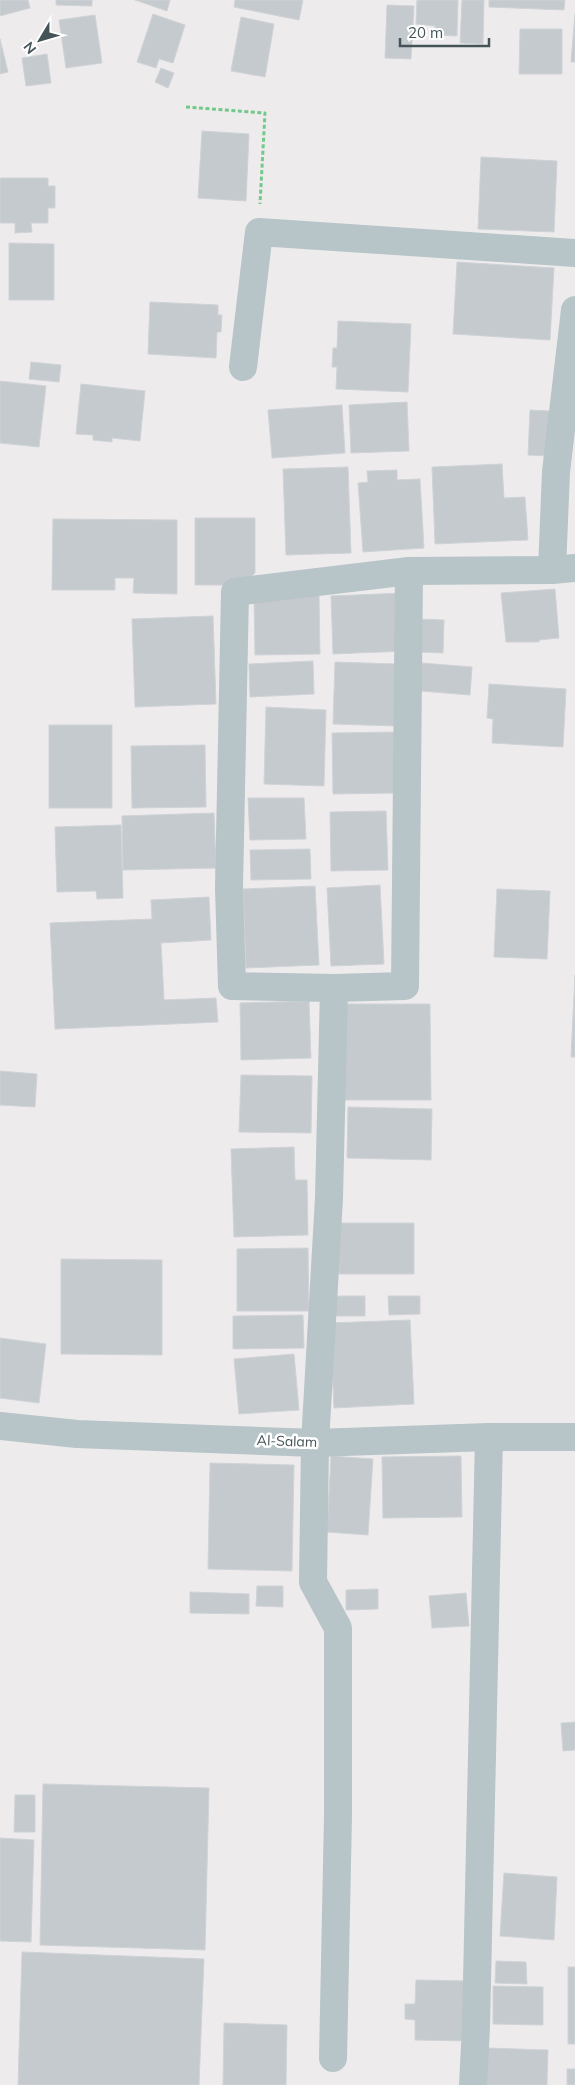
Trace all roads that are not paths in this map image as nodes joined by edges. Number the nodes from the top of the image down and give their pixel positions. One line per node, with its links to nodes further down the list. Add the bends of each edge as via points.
1 (575, 253): 3 (street, via 259,232)
2 (575, 310): 4 (street, via 556,472)
3 (243, 367)
4 (563, 569): 5 (street)
5 (409, 571): 6 (street, via 405,986); 6 (street, via 235,592 229,888 232,986)
6 (334, 988): 10 (street, via 329,1198)
7 (0, 1426): 10 (street, Al-Salam, via 77,1434)
8 (489, 1437): 9 (street, Al-Salam); 10 (street, Al-Salam); 12 (street)
9 (575, 1437)
10 (315, 1442): 11 (street, via 313,1582 338,1628)
11 (333, 2058)
12 (473, 2085)

